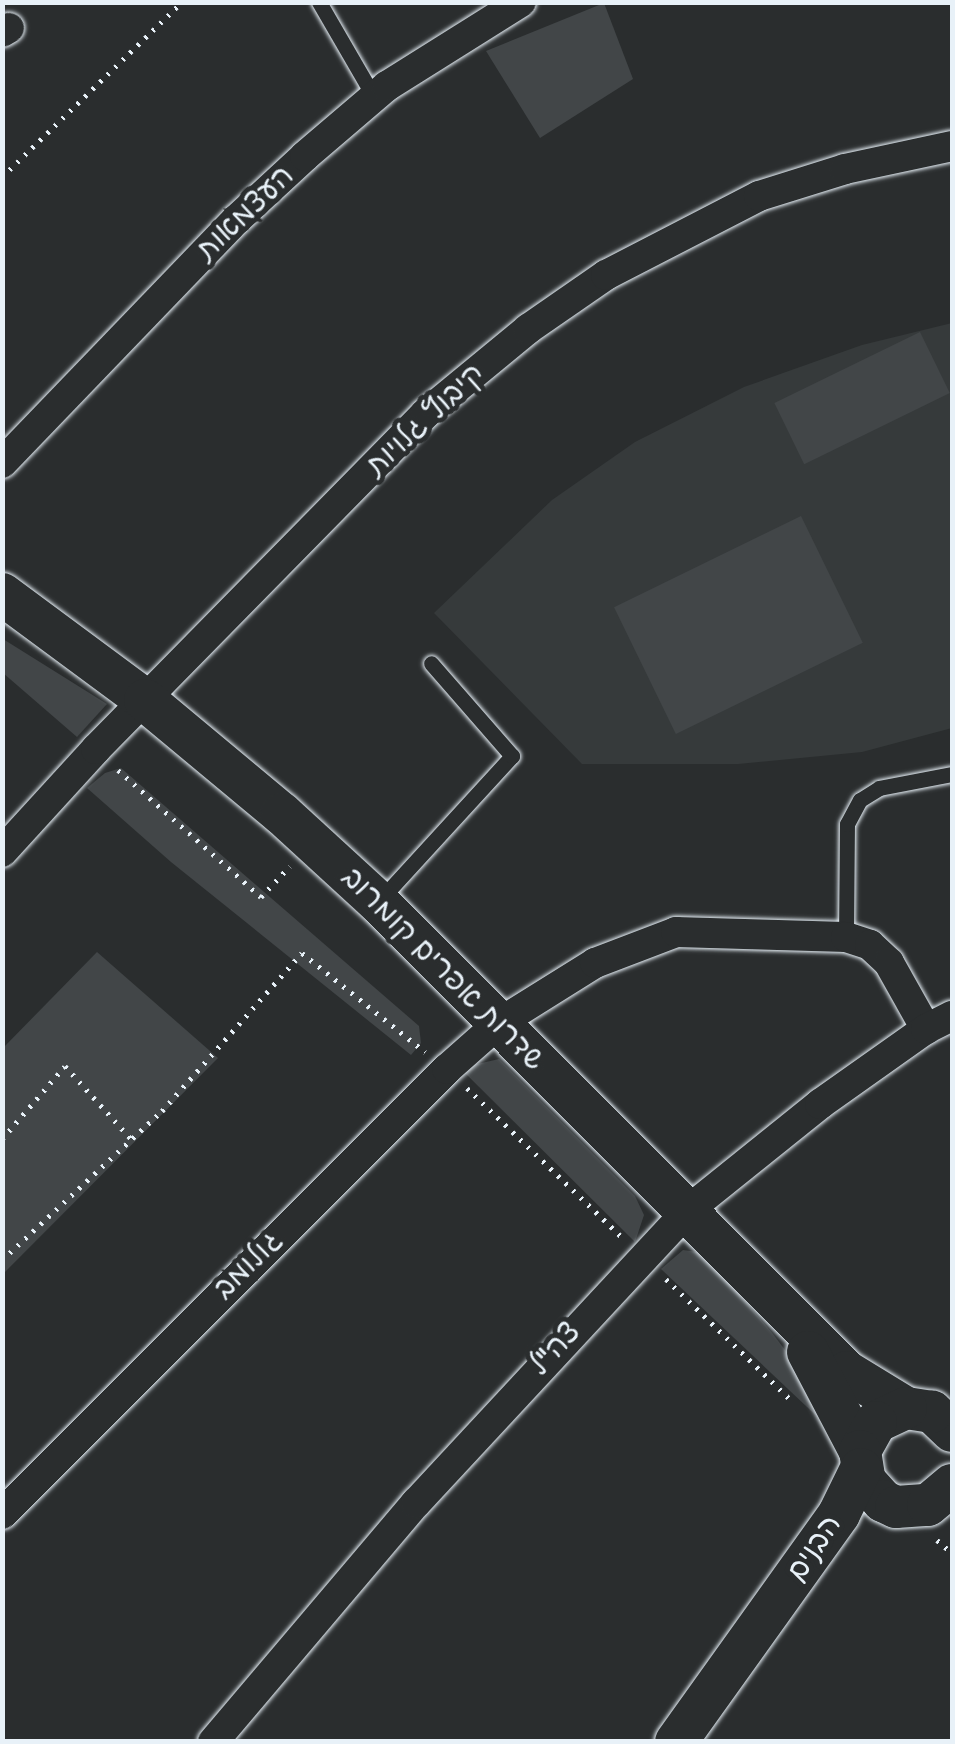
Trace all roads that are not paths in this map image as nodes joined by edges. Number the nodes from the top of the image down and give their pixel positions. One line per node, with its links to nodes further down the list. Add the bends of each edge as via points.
1 (319, 2): 3 (lane)
2 (520, 2): 3 (street, העצמאות)
3 (374, 96): 5 (street, העצמאות, via 236,220)
4 (952, 146): 10 (street, קיבוץ גלויות, via 845,168 760,196 606,274 425,414)
5 (2, 463)
6 (2, 594): 9 (street, שדרות אפרים קומרוב)
7 (2, 619): 9 (street, שדרות אפרים קומרוב)
8 (430, 663): 13 (lane, via 512,756)
9 (93, 664): 10 (street, שדרות אפרים קומרוב)
10 (144, 700): 12 (street, קיבוץ גלויות); 13 (street, שדרות אפרים קומרוב)
11 (952, 774): 14 (lane, via 880,788 860,800 847,824)
12 (2, 852)
13 (378, 902): 15 (street, שדרות אפרים קומרוב)
14 (846, 938): 15 (street, גולומב, via 676,932 595,963); 16 (street, via 870,945)
15 (499, 1022): 17 (street, שדרות אפרים קומרוב); 23 (street, גולומב)
16 (939, 1022): 17 (street, צה"ל, via 820,1104)
17 (687, 1211): 18 (street, שדרות אפרים קומרוב); 25 (street, צה"ל, via 416,1503)
18 (772, 1297): 19 (street, שדרות אפרים קומרוב, via 848,1372); 20 (street, שדרות אפרים קומרוב, via 838,1402)
19 (932, 1409): 20 (street, הבנים, via 876,1422)
20 (861, 1460): 22 (street, שדרות אפרים קומרוב, via 873,1492); 24 (street, הבנים, via 839,1514)
21 (952, 1485): 22 (street, הבנים)
22 (921, 1511): 24 (street, הבנים, via 846,1533)
23 (2, 1514)
24 (762, 1624): 26 (street, הבנים)
25 (213, 1742)
26 (676, 1742)

